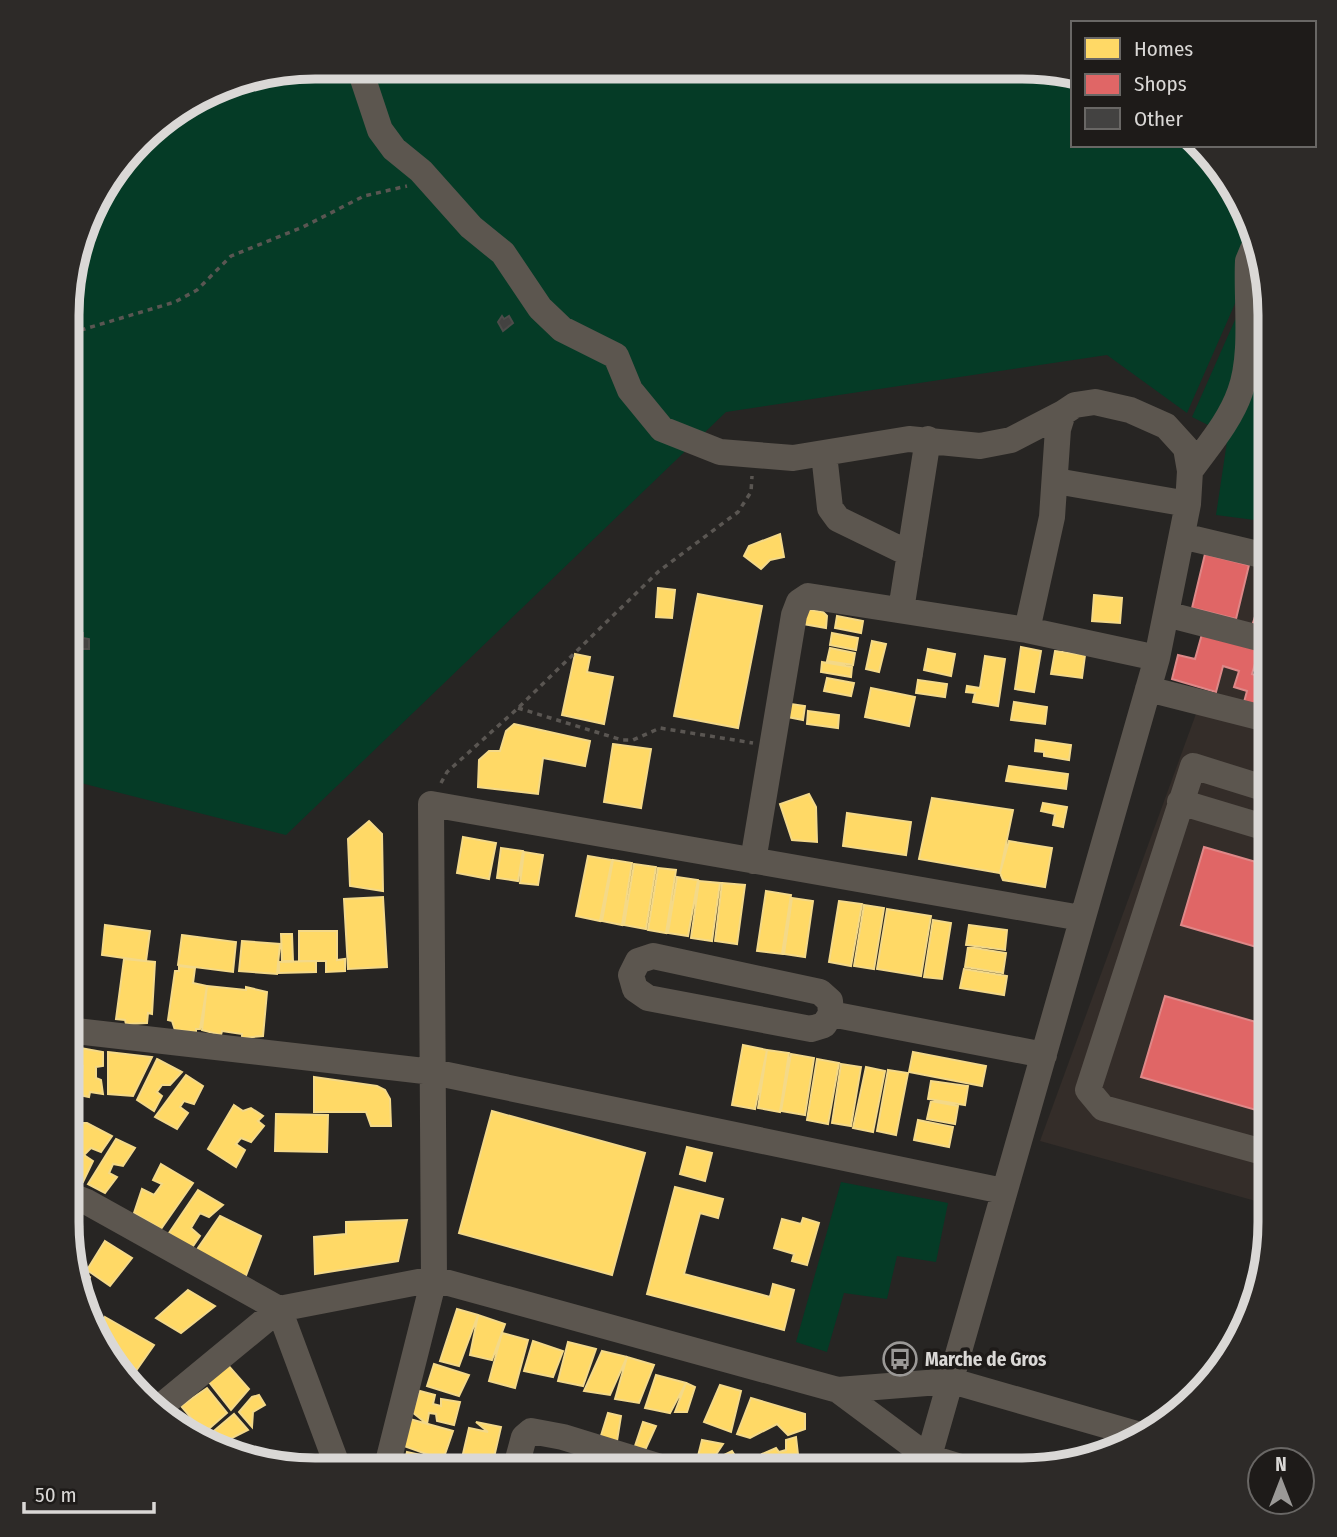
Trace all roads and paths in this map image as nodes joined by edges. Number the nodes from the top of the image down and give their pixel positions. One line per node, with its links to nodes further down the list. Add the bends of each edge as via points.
1 (363, 79): 2 (street, via 380,130)
2 (433, 185): 4 (path, via 404,186 364,196 291,233 231,256 186,297); 8 (street, via 471,227 503,253 540,308 562,329 616,356 630,390 662,429 720,452)
3 (1250, 255): 9 (street, via 1241,390 1232,412)
4 (79, 331)
5 (1063, 413): 6 (street, via 1011,440 980,446); 9 (street, via 1075,405 1095,402 1130,410 1166,426 1186,448); 10 (street)
6 (928, 439): 7 (street); 13 (street)
7 (824, 454): 8 (street, via 793,458); 13 (street, via 830,508 838,519)
8 (750, 455): 21 (path, via 751,492 738,512 659,571)
9 (1190, 471): 11 (street)
10 (1056, 481): 11 (street); 17 (street)
11 (1188, 505): 12 (street)
12 (1182, 536): 14 (street); 16 (street)
13 (910, 554): 15 (street)
14 (1258, 554)
15 (901, 610): 17 (street); 23 (street, via 808,597 799,602)
16 (1166, 614): 18 (street); 19 (street)
17 (1027, 630): 19 (street)
18 (1258, 638)
19 (1157, 658): 20 (street)
20 (1148, 689): 22 (street); 29 (street)
21 (518, 708): 23 (path, via 622,740 667,729); 26 (path, via 447,772)
22 (1258, 717)
23 (772, 746): 28 (street)
24 (1258, 786): 25 (street, via 1193,766)
25 (1180, 802): 27 (street); 34 (street, via 1088,1090 1103,1108)
26 (430, 804): 28 (street); 33 (street)
27 (1258, 825)
28 (753, 861): 29 (street)
29 (1081, 918): 32 (street)
30 (831, 1014): 30 (street, via 830,1001 820,992 660,957 645,957 631,975 635,989 648,998 811,1029 824,1025); 32 (street)
31 (79, 1031): 33 (street)
32 (1044, 1055): 35 (street)
33 (433, 1072): 35 (street); 37 (street)
34 (1258, 1151)
35 (1003, 1191): 39 (street)
36 (79, 1199): 38 (street)
37 (433, 1279): 38 (street); 40 (street); 44 (street)
38 (279, 1309): 41 (street); 43 (street)
39 (951, 1381): 40 (street); 42 (street); 48 (street)
40 (838, 1390): 47 (street)
41 (164, 1404)
42 (1130, 1432)
43 (335, 1458)
44 (389, 1458)
45 (518, 1458): 46 (street, via 524,1437 531,1431)
46 (631, 1458)
47 (920, 1458)
48 (929, 1458)

